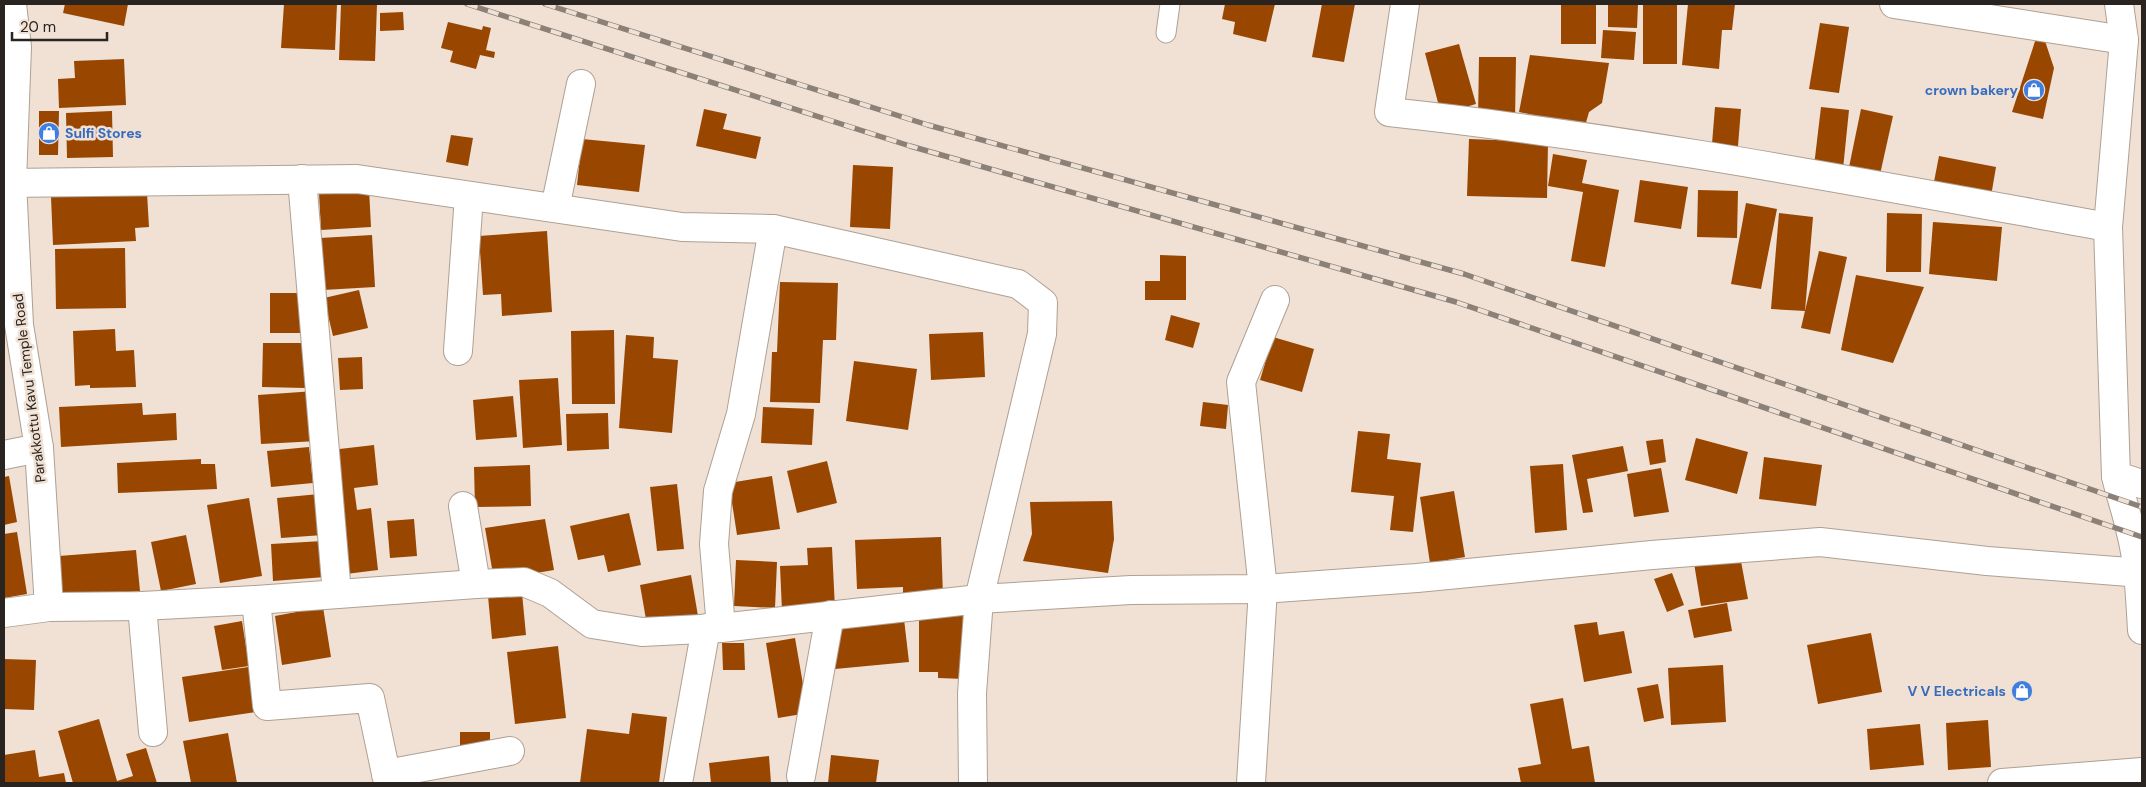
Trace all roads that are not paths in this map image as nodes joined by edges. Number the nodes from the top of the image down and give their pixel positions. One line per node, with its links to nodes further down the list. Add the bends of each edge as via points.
1 (12, 4): 10 (street, Parakkottu Kavu Temple Road, via 17,47)
2 (1170, 4): 6 (lane)
3 (1405, 4): 13 (street, via 1389,112 1752,163)
4 (1894, 4): 7 (street)
5 (2120, 4): 7 (street)
6 (1166, 33)
7 (2124, 40): 13 (street)
8 (582, 84): 12 (street)
9 (302, 179): 10 (street); 11 (street, via 357,179); 26 (street)
10 (8, 182): 16 (street, Parakkottu Kavu Temple Road)
11 (469, 196): 12 (street); 17 (street)
12 (556, 208): 14 (street, via 682,227)
13 (2108, 227): 20 (street)
14 (773, 229): 27 (street, via 1018,284 1043,303 1042,334); 33 (street, via 741,414 718,491)
15 (1274, 300): 25 (street, via 1241,382)
16 (11, 325): 18 (street, Parakkottu Kavu Temple Road)
17 (458, 351)
18 (39, 448): 19 (street); 30 (street, Parakkottu Kavu Temple Road)
19 (4, 454)
20 (2116, 476): 21 (street); 23 (street)
21 (2142, 484)
22 (463, 506): 24 (street)
23 (2140, 573): 25 (street, via 1987,561 1820,542); 34 (street)
24 (476, 584): 26 (street); 33 (street, via 524,582 550,593 592,624 642,632)
25 (1263, 589): 27 (street, via 1131,590); 42 (street)
26 (337, 594): 28 (street)
27 (979, 599): 32 (street); 41 (street, via 972,693)
28 (256, 600): 29 (street); 39 (street, via 267,706 370,698)
29 (142, 606): 30 (street); 35 (street)
30 (49, 607): 31 (street)
31 (4, 613)
32 (830, 615): 33 (street); 38 (street)
33 (713, 628): 40 (street)
34 (2142, 630)
35 (153, 732)
36 (510, 751): 39 (street)
37 (2142, 772): 43 (street)
38 (801, 776)
39 (387, 778)
40 (678, 783)
41 (973, 783)
42 (1251, 783)
43 (2002, 783)

